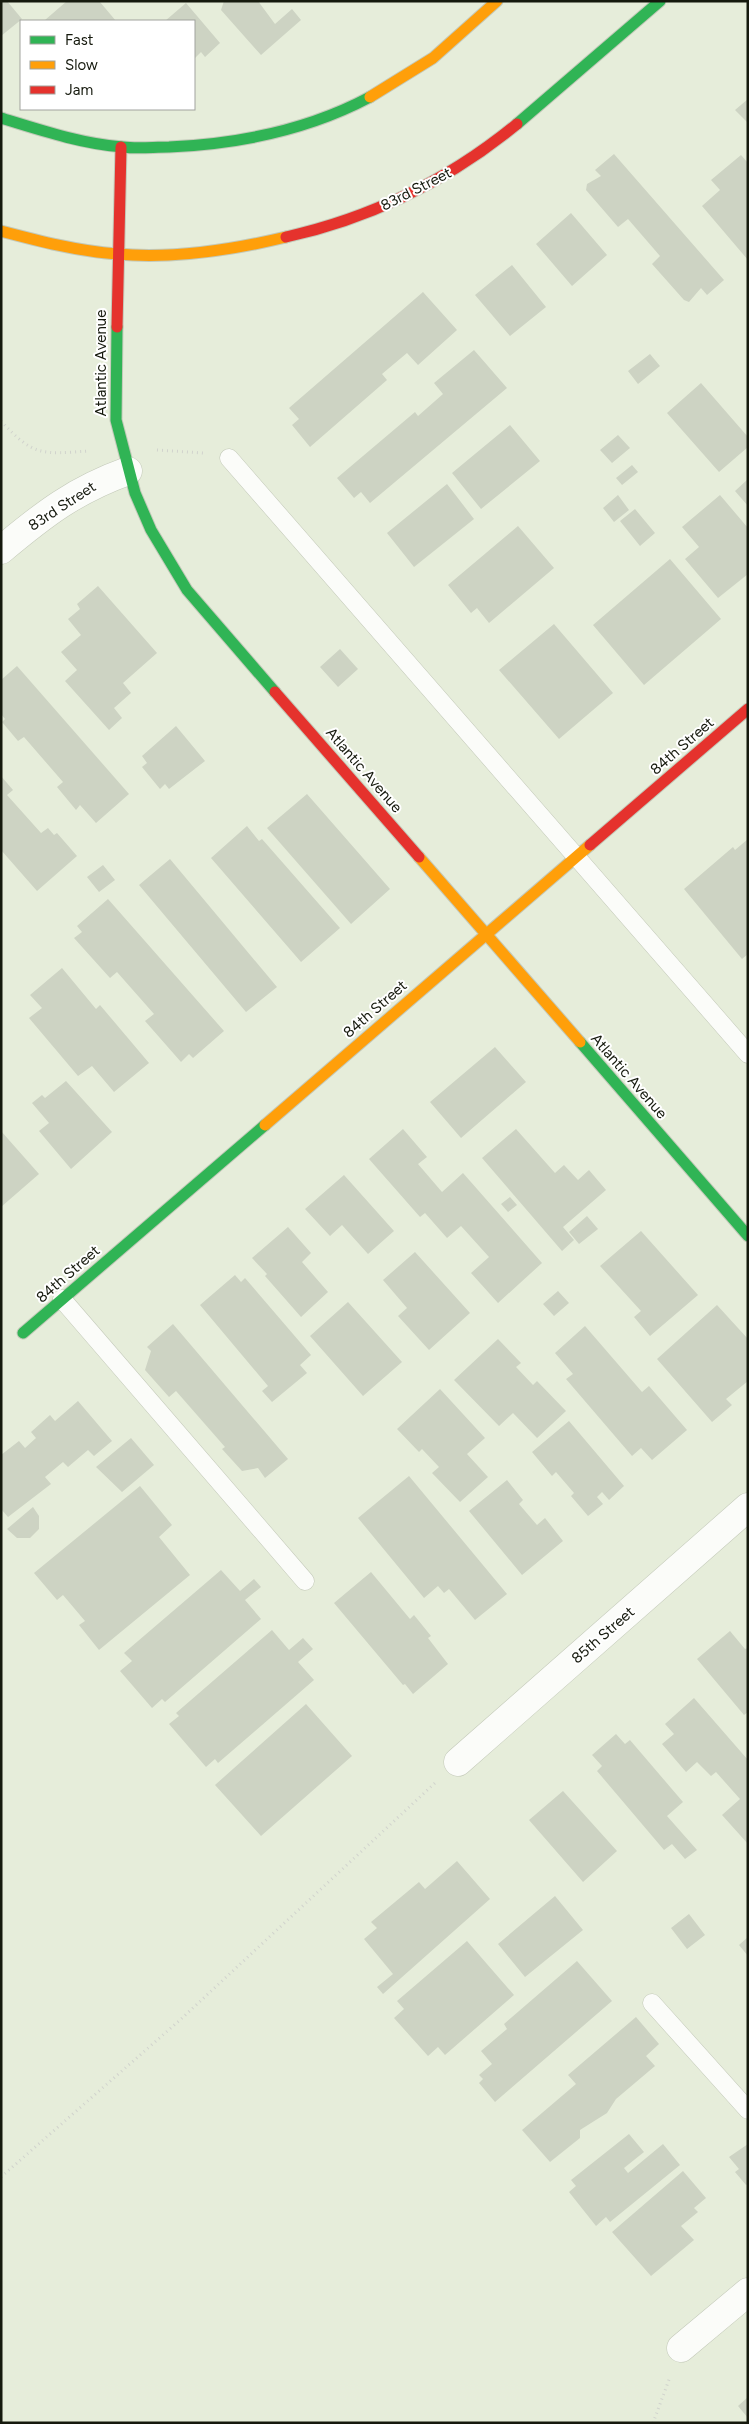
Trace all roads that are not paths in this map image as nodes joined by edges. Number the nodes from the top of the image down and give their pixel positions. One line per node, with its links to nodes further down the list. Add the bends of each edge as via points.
1 (497, 1): 4 (main road, via 424,65 372,96 318,121 248,140 187,147)
2 (660, 1): 6 (main road, 83rd Street, via 546,102 480,154 417,192 362,215 292,237 221,250)
3 (1, 118): 4 (main road, via 66,137)
4 (120, 147): 6 (main road, Atlantic Avenue)
5 (1, 231): 6 (main road)
6 (117, 254): 8 (main road, Atlantic Avenue, via 116,420)
7 (229, 458): 11 (lane)
8 (125, 460): 9 (street, 83rd Street, via 38,519); 12 (main road, Atlantic Avenue, via 135,493 152,530 187,590)
9 (1, 550)
10 (748, 709): 11 (main road, 84th Street)
11 (577, 857): 12 (main road, 84th Street); 13 (lane)
12 (485, 933): 14 (main road, Atlantic Avenue); 15 (main road, 84th Street)
13 (748, 1054)
14 (748, 1236)
15 (62, 1300): 16 (main road, 84th Street); 18 (lane)
16 (23, 1333)
17 (748, 1507): 19 (street, 85th Street)
18 (305, 1581)
19 (458, 1762)
20 (652, 2003): 21 (lane)
21 (748, 2110)
22 (748, 2292): 23 (street)
23 (681, 2348)

